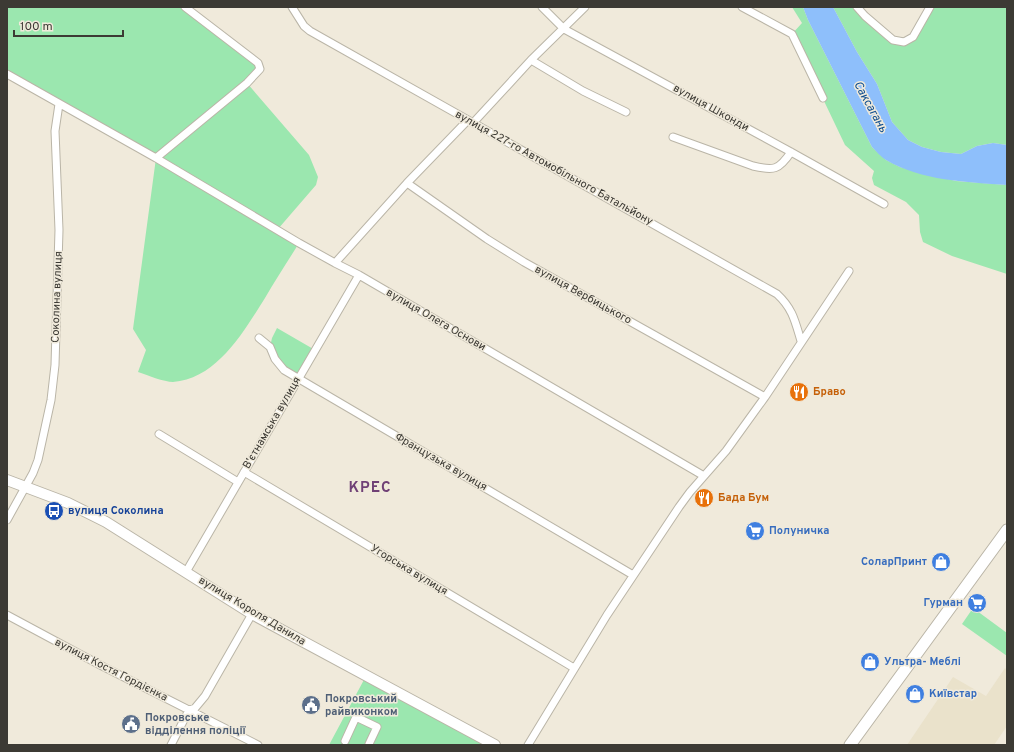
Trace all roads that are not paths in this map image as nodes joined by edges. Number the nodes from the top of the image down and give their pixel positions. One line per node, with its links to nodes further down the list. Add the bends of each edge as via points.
1 (185, 7): 17 (street, via 258,63 260,69 247,83)
2 (292, 7): 14 (street, вулиця 227-го Автомобільного Батальйону, via 310,31)
3 (542, 7): 8 (street, вулиця Шконди)
4 (586, 7): 8 (street)
5 (742, 7): 11 (street, via 792,34)
6 (857, 7): 7 (street, via 893,40 904,42 913,37)
7 (930, 7)
8 (564, 29): 9 (street); 16 (street, вулиця Шконди)
9 (531, 60): 13 (street); 14 (street)
10 (7, 74): 12 (street, вулиця Олега Основи)
11 (823, 98)
12 (59, 104): 17 (street, вулиця Олега Основи); 32 (street, Соколина вулиця, via 55,131 59,230 55,365 51,400 38,460)
13 (626, 112)
14 (471, 121): 18 (street); 24 (street, вулиця 227-го Автомобільного Батальйону, via 777,294 788,304)
15 (673, 137): 16 (street, via 762,168 779,167)
16 (792, 152): 19 (street, вулиця Шконди)
17 (156, 158): 20 (street, вулиця Олега Основи)
18 (407, 183): 20 (street); 26 (street, вулиця Вербицького, via 524,262)
19 (884, 204)
20 (335, 263): 22 (street, вулиця Олега Основи)
21 (849, 270): 24 (street)
22 (359, 275): 25 (street, Вʼєтнамська вулиця); 29 (street, вулиця Олега Основи)
23 (259, 338): 25 (street, Французька вулиця, via 270,347 284,370)
24 (801, 341): 26 (street)
25 (299, 378): 28 (street, Вʼєтнамська вулиця); 36 (street, Французька вулиця)
26 (765, 397): 29 (street, via 726,451)
27 (159, 434): 31 (street)
28 (244, 472): 31 (street, Вʼєтнамська вулиця); 39 (street, Угорська вулиця)
29 (704, 476): 36 (street, via 686,497)
30 (7, 480): 32 (main road, вулиця Короля Данила)
31 (238, 482): 35 (street, Вʼєтнамська вулиця)
32 (25, 486): 33 (street, Соколина вулиця); 35 (main road, вулиця Короля Данила, via 106,522)
33 (7, 520)
34 (1007, 530): 48 (main road)
35 (186, 572): 37 (main road, вулиця Короля Данила)
36 (633, 575): 39 (street)
37 (252, 614): 40 (street, via 205,696 195,708); 46 (main road, вулиця Короля Данила)
38 (7, 615): 40 (street, вулиця Костя Гордієнка)
39 (574, 668): 47 (street)
40 (189, 710): 42 (street); 43 (street, вулиця Костя Гордієнка)
41 (344, 743): 44 (street); 45 (street, via 356,718 377,727)
42 (171, 745)
43 (258, 745)
44 (352, 745)
45 (369, 745)
46 (495, 745)
47 (528, 745)
48 (850, 745)

